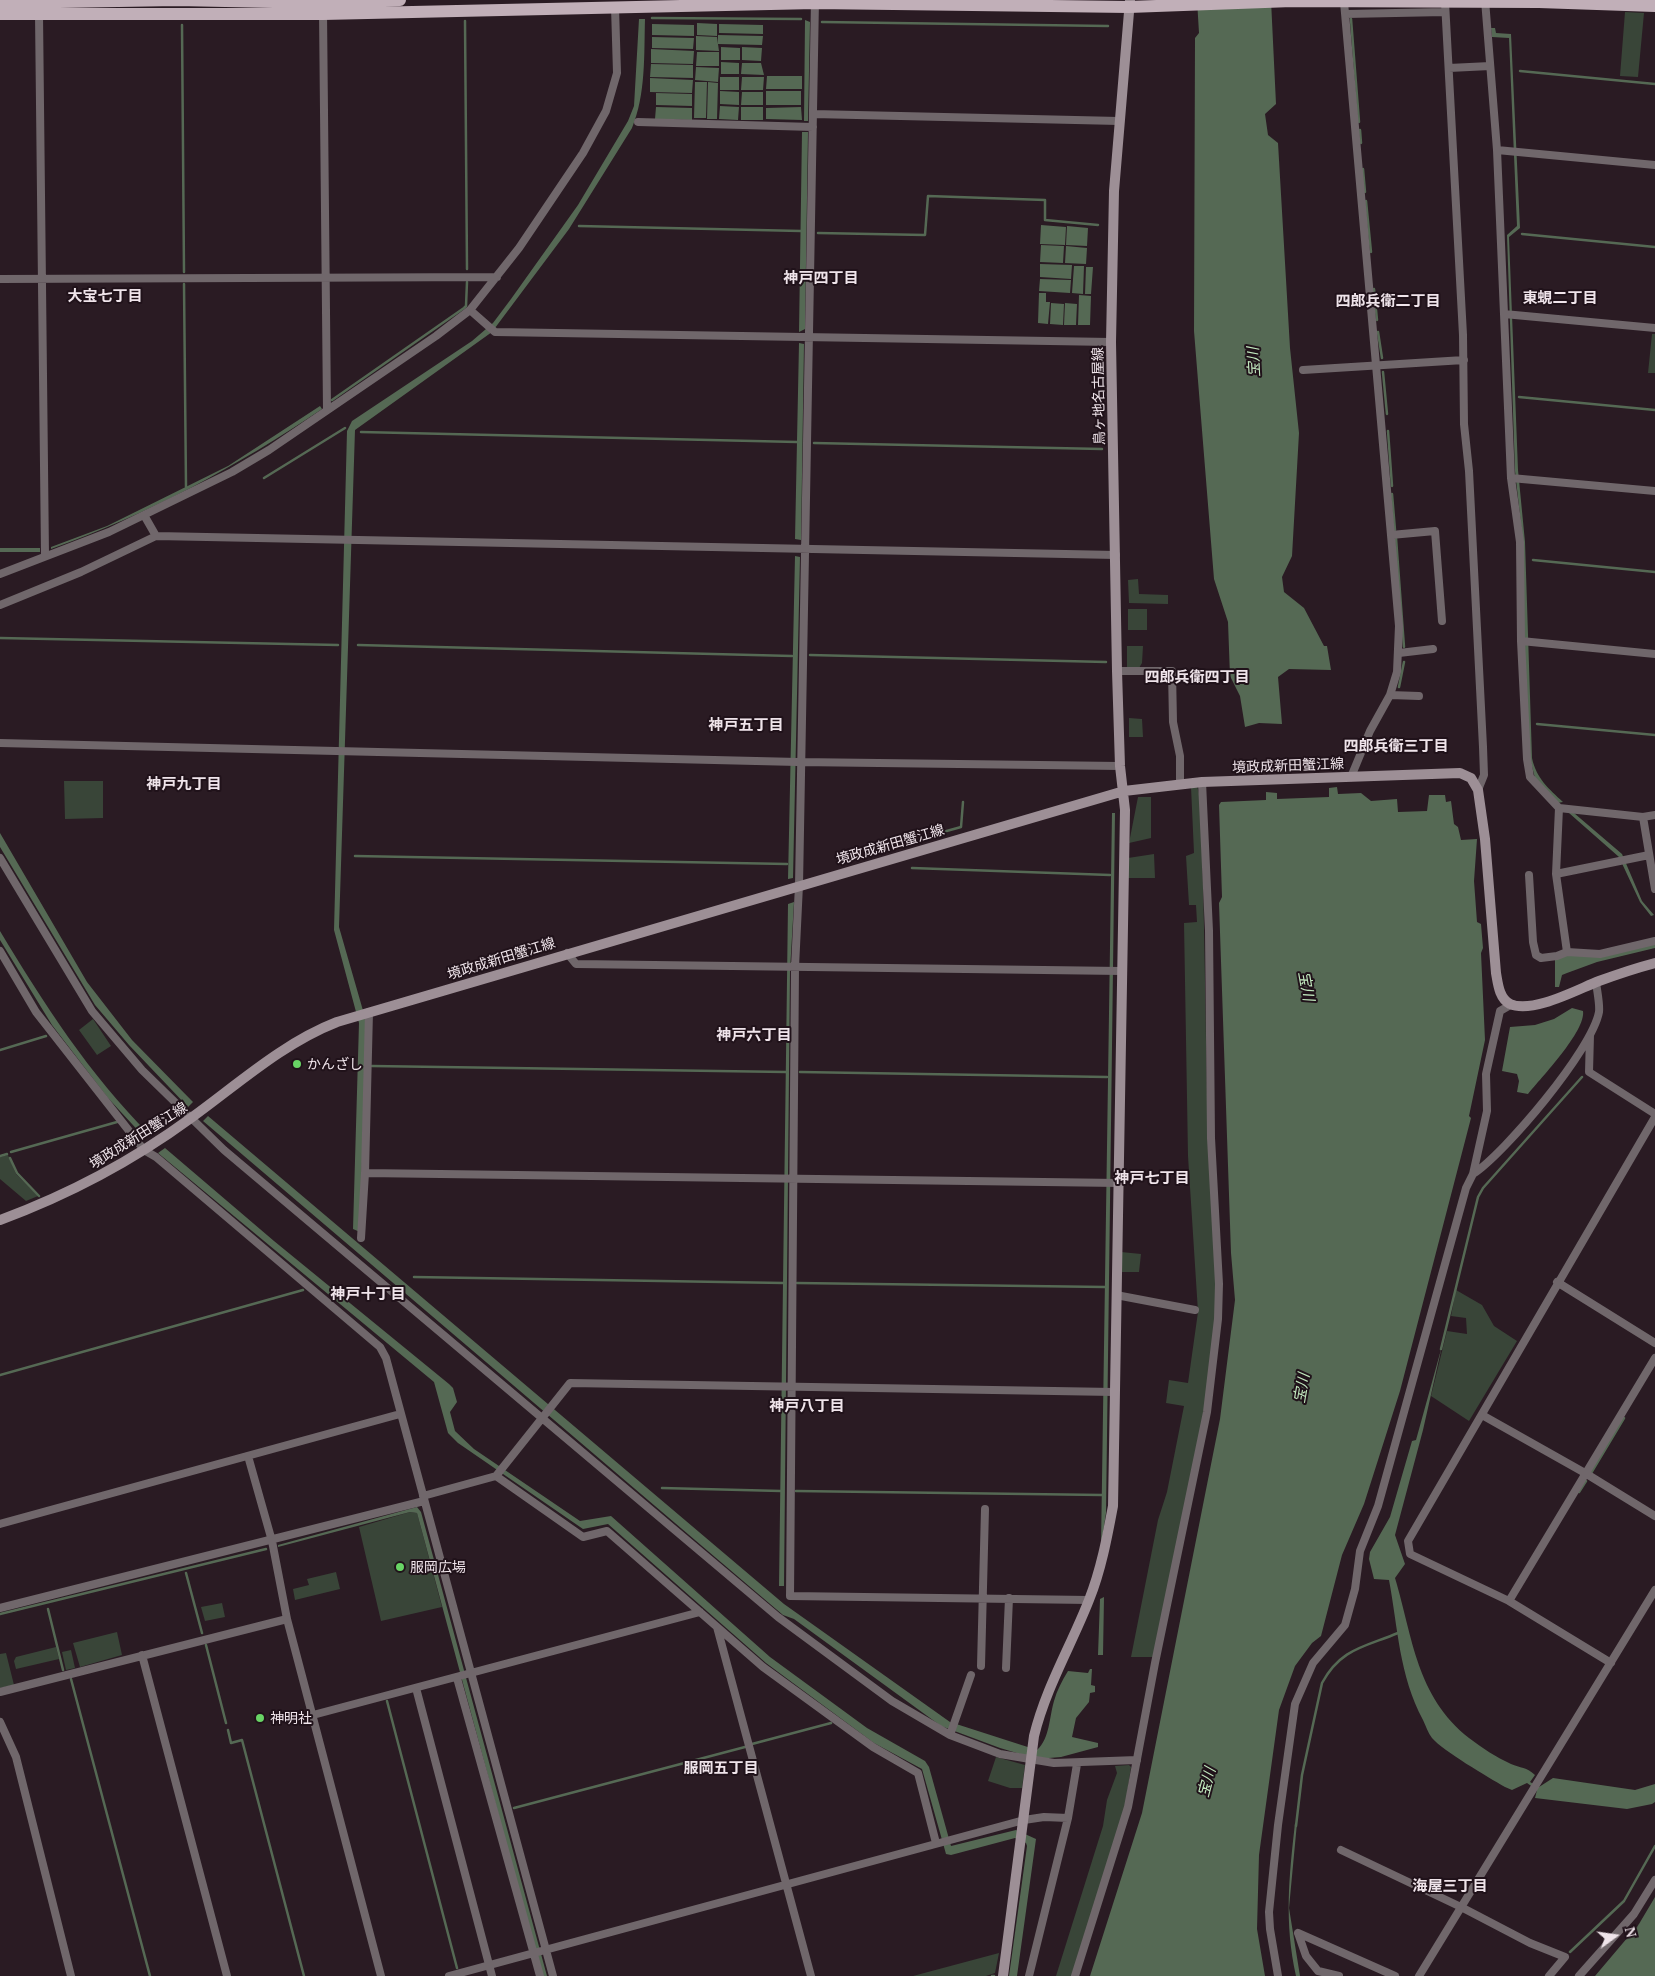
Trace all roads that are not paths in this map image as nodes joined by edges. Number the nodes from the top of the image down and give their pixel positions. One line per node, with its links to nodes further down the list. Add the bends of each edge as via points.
1 (400, 0): 8 (main road)
2 (1292, 1): 6 (main road, via 1183,6); 12 (main road)
3 (815, 2): 6 (main road); 10 (main road); 16 (street)
4 (1486, 2): 9 (main road); 11 (main road); 14 (street)
5 (0, 3): 7 (main road)
6 (1130, 4): 17 (main road, 鳥ヶ地名古屋線)
7 (39, 5): 8 (main road, via 177,0); 13 (main road); 25 (street)
8 (322, 6): 10 (main road); 22 (street)
9 (1655, 6)
10 (615, 7): 23 (street, via 617,72 606,111 583,153)
11 (1445, 7): 12 (main road); 15 (street)
12 (1345, 8): 32 (street)
13 (0, 14)
14 (1490, 66): 15 (street); 20 (street)
15 (1449, 68): 31 (street)
16 (814, 114): 17 (street); 19 (street)
17 (1119, 121): 30 (main road, 鳥ヶ地名古屋線)
18 (638, 122): 19 (street)
19 (813, 127): 29 (street)
20 (1497, 150): 21 (street); 27 (street)
21 (1655, 165)
22 (326, 277): 23 (street); 25 (street); 34 (street)
23 (497, 277): 26 (street)
24 (0, 279): 25 (street)
25 (43, 279): 41 (street)
26 (470, 310): 29 (street, via 491,329); 34 (street)
27 (1509, 314): 28 (street); 35 (street)
28 (1655, 328)
29 (810, 337): 30 (street); 40 (street)
30 (1111, 342): 42 (main road, 鳥ヶ地名古屋線)
31 (1464, 360): 32 (street); 59 (street, via 1464,424 1484,775)
32 (1376, 365): 33 (street); 38 (street)
33 (1303, 370)
34 (327, 410): 37 (street, via 232,472)
35 (1515, 478): 36 (street); 46 (street)
36 (1655, 491)
37 (144, 515): 39 (street); 41 (street, via 109,532)
38 (1391, 534): 45 (street, via 1435,530); 48 (street, via 1400,626)
39 (156, 536): 40 (street); 44 (street, via 81,572)
40 (805, 548): 42 (street); 54 (street)
41 (45, 555): 43 (street)
42 (1116, 555): 50 (main road, 鳥ヶ地名古屋線)
43 (0, 574)
44 (0, 605)
45 (1442, 622)
46 (1524, 641): 49 (street); 61 (street, via 1530,777)
47 (1433, 649): 48 (street)
48 (1399, 653): 51 (street)
49 (1655, 654)
50 (1117, 671): 55 (main road, 鳥ヶ地名古屋線); 58 (street, via 1172,672 1173,722 1180,756)
51 (1390, 695): 52 (street); 56 (street, via 1370,730)
52 (1419, 696)
53 (0, 743): 54 (street)
54 (799, 762): 55 (street); 69 (street)
55 (1120, 766): 60 (main road, 鳥ヶ地名古屋線)
56 (1351, 777): 57 (main road, 境政成新田蟹江線); 59 (main road, 境政成新田蟹江線, via 1460,773 1471,778)
57 (1202, 782): 58 (main road, 境政成新田蟹江線); 131 (street, via 1209,931 1211,1138 1219,1305 1207,1412)
58 (1180, 783): 60 (main road, 境政成新田蟹江線)
59 (1478, 790): 79 (main road, via 1498,988 1504,999)
60 (1124, 791): 69 (main road, 境政成新田蟹江線); 77 (main road, 鳥ヶ地名古屋線)
61 (1559, 808): 63 (street); 66 (street)
62 (1655, 815): 63 (street)
63 (1642, 818): 64 (street)
64 (1649, 854): 66 (street); 68 (street)
65 (0, 858): 83 (street, via 92,1011 142,1070)
66 (1556, 874): 73 (street)
67 (1529, 875): 73 (street, via 1536,955 1541,958)
68 (1654, 876): 70 (street)
69 (799, 885): 74 (main road, 境政成新田蟹江線); 76 (street)
70 (1655, 889)
71 (1655, 941): 73 (street, via 1600,954)
72 (0, 951): 84 (street, via 36,1012)
73 (1566, 952)
74 (566, 953): 76 (street, via 576,964); 80 (main road, 境政成新田蟹江線)
75 (1655, 963): 78 (main road)
76 (791, 967): 77 (street); 87 (street)
77 (1115, 970): 88 (main road, 鳥ヶ地名古屋線)
78 (1596, 982): 79 (main road, via 1552,1000 1528,1005); 81 (street, via 1599,1012)
79 (1512, 1004): 86 (street, via 1500,1011 1486,1074 1487,1111)
80 (369, 1012): 83 (main road, 境政成新田蟹江線, via 299,1040); 85 (street)
81 (1590, 1035): 82 (street, via 1589,1072); 86 (street, via 1520,1131)
82 (1655, 1115): 91 (street)
83 (192, 1117): 84 (main road, 境政成新田蟹江線); 99 (street, via 224,1150)
84 (144, 1150): 89 (main road, 境政成新田蟹江線, via 82,1186); 98 (street, via 156,1156 374,1339 386,1358)
85 (365, 1173): 87 (street); 90 (street)
86 (1473, 1174): 154 (street, via 1466,1188 1378,1506 1360,1551 1350,1611 1345,1625 1313,1663 1295,1704 1269,1912)
87 (789, 1179): 88 (street); 96 (street)
88 (1112, 1183): 92 (main road, 鳥ヶ地名古屋線)
89 (0, 1220)
90 (361, 1238)
91 (1557, 1282): 94 (street); 100 (street)
92 (1116, 1295): 93 (street); 97 (main road, 鳥ヶ地名古屋線)
93 (1196, 1310)
94 (1655, 1343)
95 (1655, 1358): 102 (street)
96 (787, 1388): 97 (street); 99 (street, via 570,1384); 110 (street, via 790,1596)
97 (1108, 1392): 112 (main road, 鳥ヶ地名古屋線, via 1113,1506)
98 (400, 1414): 101 (street); 104 (street)
99 (543, 1415): 103 (street); 129 (street, via 778,1617 892,1701)
100 (1482, 1415): 102 (street); 113 (street, via 1408,1541 1410,1554)
101 (248, 1456): 107 (street); 108 (street)
102 (1585, 1473): 106 (street); 113 (street)
103 (497, 1475): 104 (street); 115 (street, via 583,1537 607,1530)
104 (423, 1499): 108 (street); 122 (street)
105 (985, 1509): 110 (street)
106 (1655, 1516)
107 (0, 1524)
108 (272, 1541): 114 (street); 116 (street)
109 (1655, 1590): 119 (street)
110 (984, 1597): 111 (street); 120 (street)
111 (1009, 1598): 112 (street); 121 (street)
112 (1089, 1600): 130 (main road, 鳥ヶ地名古屋線, via 1040,1710)
113 (1509, 1601): 119 (street)
114 (0, 1608)
115 (700, 1612): 117 (street); 122 (street)
116 (287, 1619): 118 (street); 127 (street)
117 (717, 1627): 135 (street, via 763,1667 865,1741 918,1773); 138 (street)
118 (142, 1656): 126 (street); 145 (street)
119 (1611, 1662): 139 (street)
120 (981, 1666)
121 (1006, 1668)
122 (471, 1674): 124 (street); 140 (street)
123 (971, 1675): 129 (street)
124 (457, 1678): 125 (street); 141 (street)
125 (416, 1688): 127 (street); 142 (street)
126 (0, 1692)
127 (313, 1715): 146 (street)
128 (0, 1722): 144 (street, via 16,1757)
129 (950, 1734): 130 (street, via 1000,1754)
130 (1031, 1760): 132 (street); 134 (main road, 鳥ヶ地名古屋線)
131 (1137, 1760): 132 (street); 153 (street, via 1128,1807)
132 (1077, 1764): 133 (street)
133 (1068, 1818): 134 (street); 152 (street)
134 (1024, 1820): 135 (street); 143 (main road, 鳥ヶ地名古屋線)
135 (938, 1842): 138 (street)
136 (1341, 1850): 139 (street)
137 (1655, 1880): 159 (street, via 1634,1914)
138 (787, 1884): 140 (street); 151 (street)
139 (1461, 1906): 157 (street); 158 (street, via 1530,1943 1565,1957)
140 (546, 1950): 141 (street); 150 (street)
141 (534, 1953): 142 (street); 149 (street)
142 (489, 1966): 147 (street); 148 (street)
143 (1005, 1975)
144 (71, 1976)
145 (227, 1976)
146 (381, 1976)
147 (449, 1976)
148 (492, 1976)
149 (540, 1976)
150 (553, 1976)
151 (811, 1976)
152 (1029, 1976)
153 (1076, 1976)
154 (1278, 1976)
155 (1339, 1976): 156 (street, via 1318,1971 1306,1956 1298,1933)
156 (1395, 1976)
157 (1419, 1976)
158 (1548, 1976)
159 (1579, 1976)

